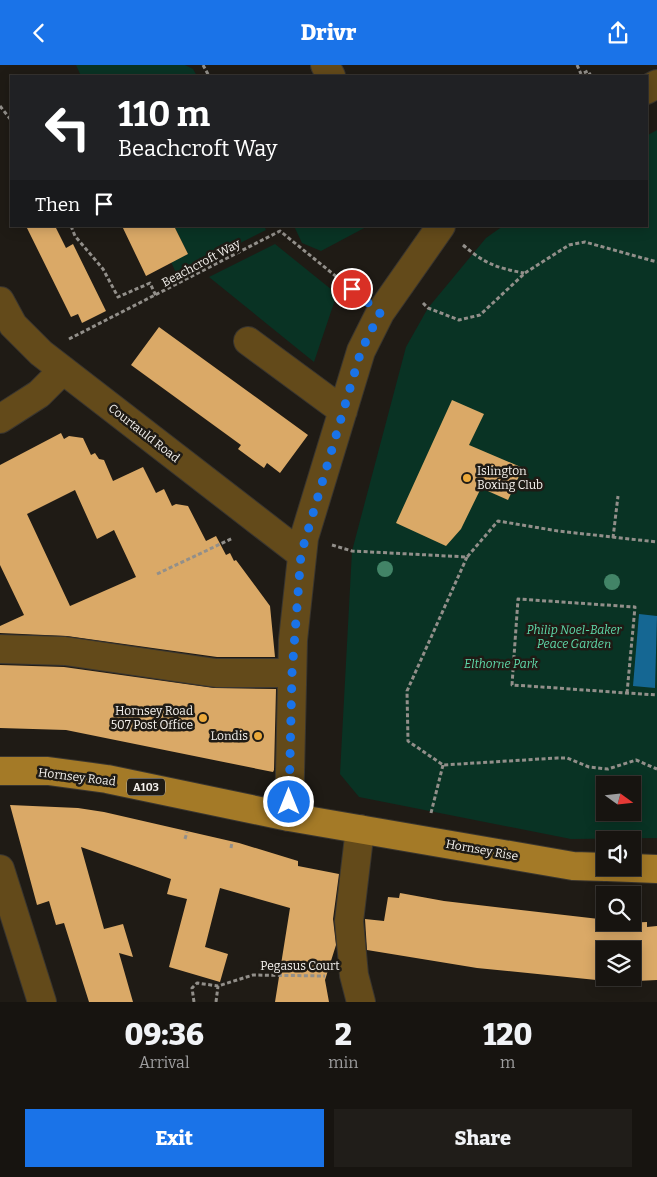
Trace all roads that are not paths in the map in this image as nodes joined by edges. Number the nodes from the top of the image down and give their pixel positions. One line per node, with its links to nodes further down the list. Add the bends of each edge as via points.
1 (440, 227): 6 (street, via 380,313 361,351)
2 (0, 301): 3 (street, Courtauld Road)
3 (7, 328): 5 (street, Courtauld Road)
4 (248, 341): 6 (street)
5 (62, 370): 7 (street, via 39,394); 8 (street, Courtauld Road, via 263,525)
6 (342, 411): 8 (street)
7 (0, 419)
8 (302, 546): 10 (street)
9 (0, 649): 10 (street, via 65,651 216,673)
10 (292, 673): 12 (street)
11 (0, 771): 12 (main road, Hornsey Road / A103, via 48,771 107,779)
12 (289, 817): 13 (main road, Hornsey Road / A103)
13 (360, 829): 14 (main road, Hornsey Rise / A103, via 574,867); 19 (street, via 349,921 354,975)
14 (596, 867)
15 (641, 868): 17 (main road, Hornsey Rise / A103)
16 (0, 869): 18 (street)
17 (657, 869)
18 (42, 1002)
19 (361, 1002)

